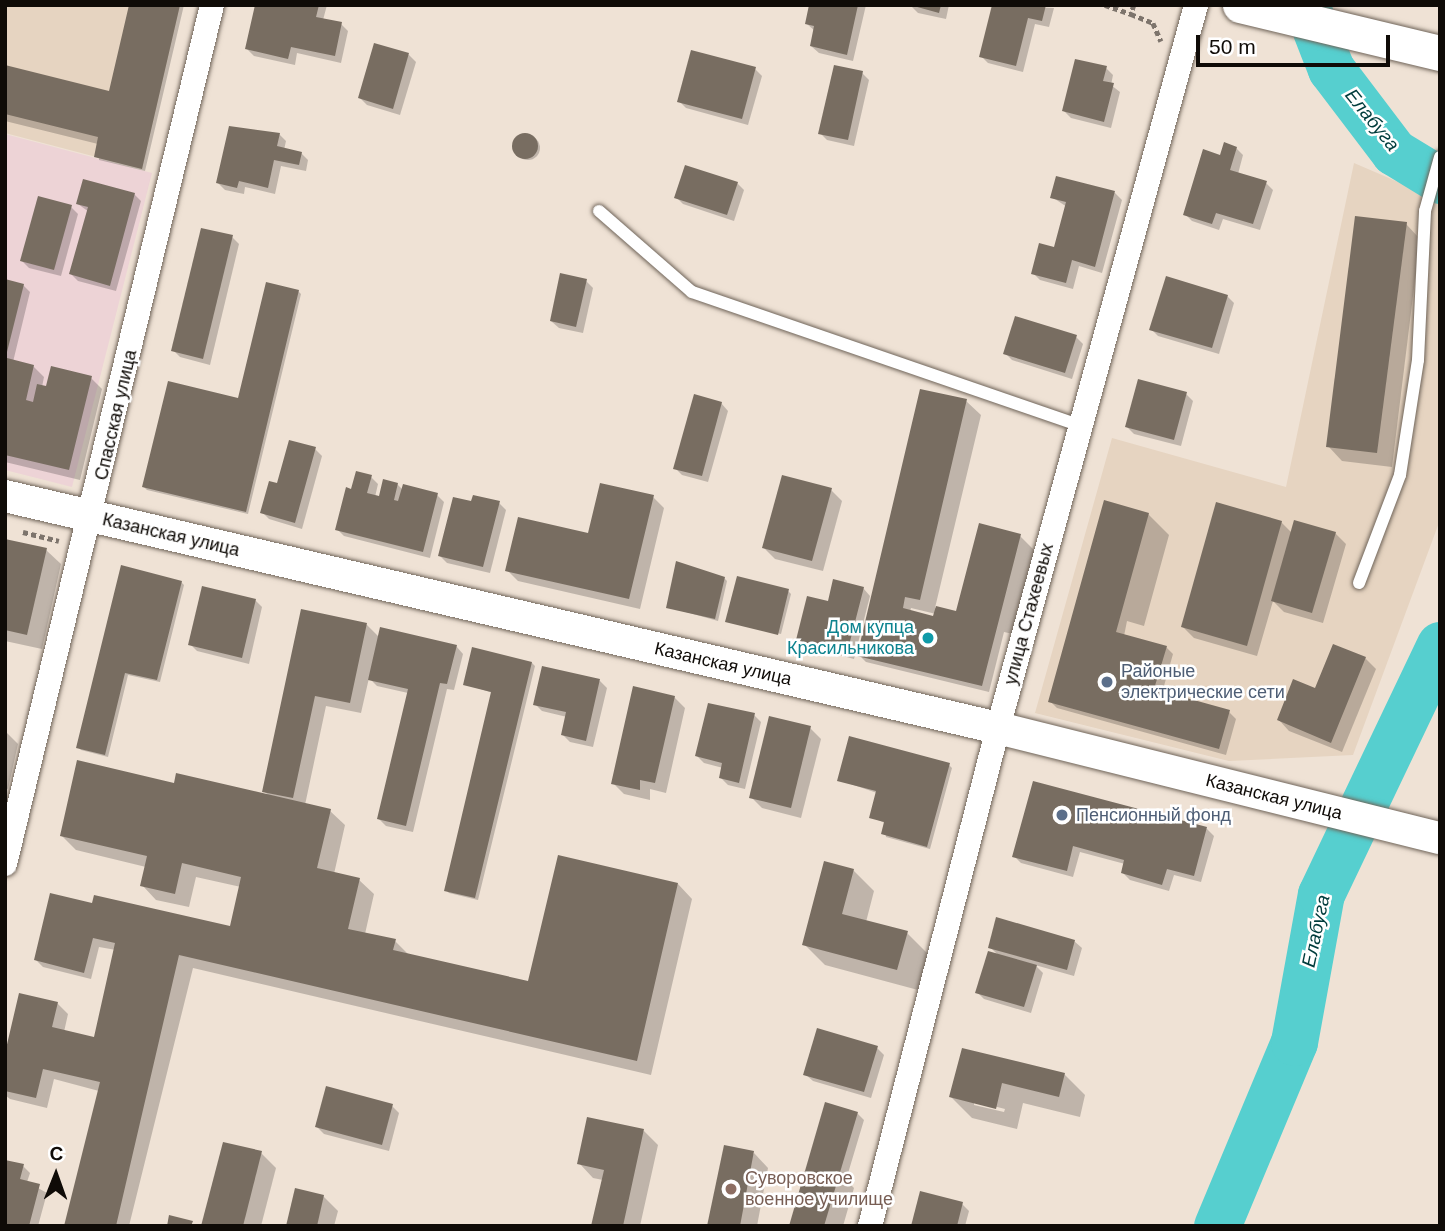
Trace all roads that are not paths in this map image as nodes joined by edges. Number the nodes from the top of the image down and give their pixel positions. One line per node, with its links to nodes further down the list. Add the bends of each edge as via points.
1 (212, 5): 9 (street, Спасская улица)
2 (1196, 5): 7 (street, улица Стахеевых)
3 (1240, 5): 4 (main road)
4 (1438, 52)
5 (1440, 157): 10 (lane, via 1425,211 1418,360 1400,475)
6 (599, 211): 7 (lane, via 692,292)
7 (1081, 426): 11 (street, улица Стахеевых)
8 (5, 496): 9 (street, Казанская улица)
9 (92, 517): 11 (street, Казанская улица); 13 (street, Спасская улица)
10 (1359, 583)
11 (998, 728): 12 (street, Казанская улица); 14 (street, улица Стахеевых)
12 (1433, 837)
13 (5, 864)
14 (870, 1226)

